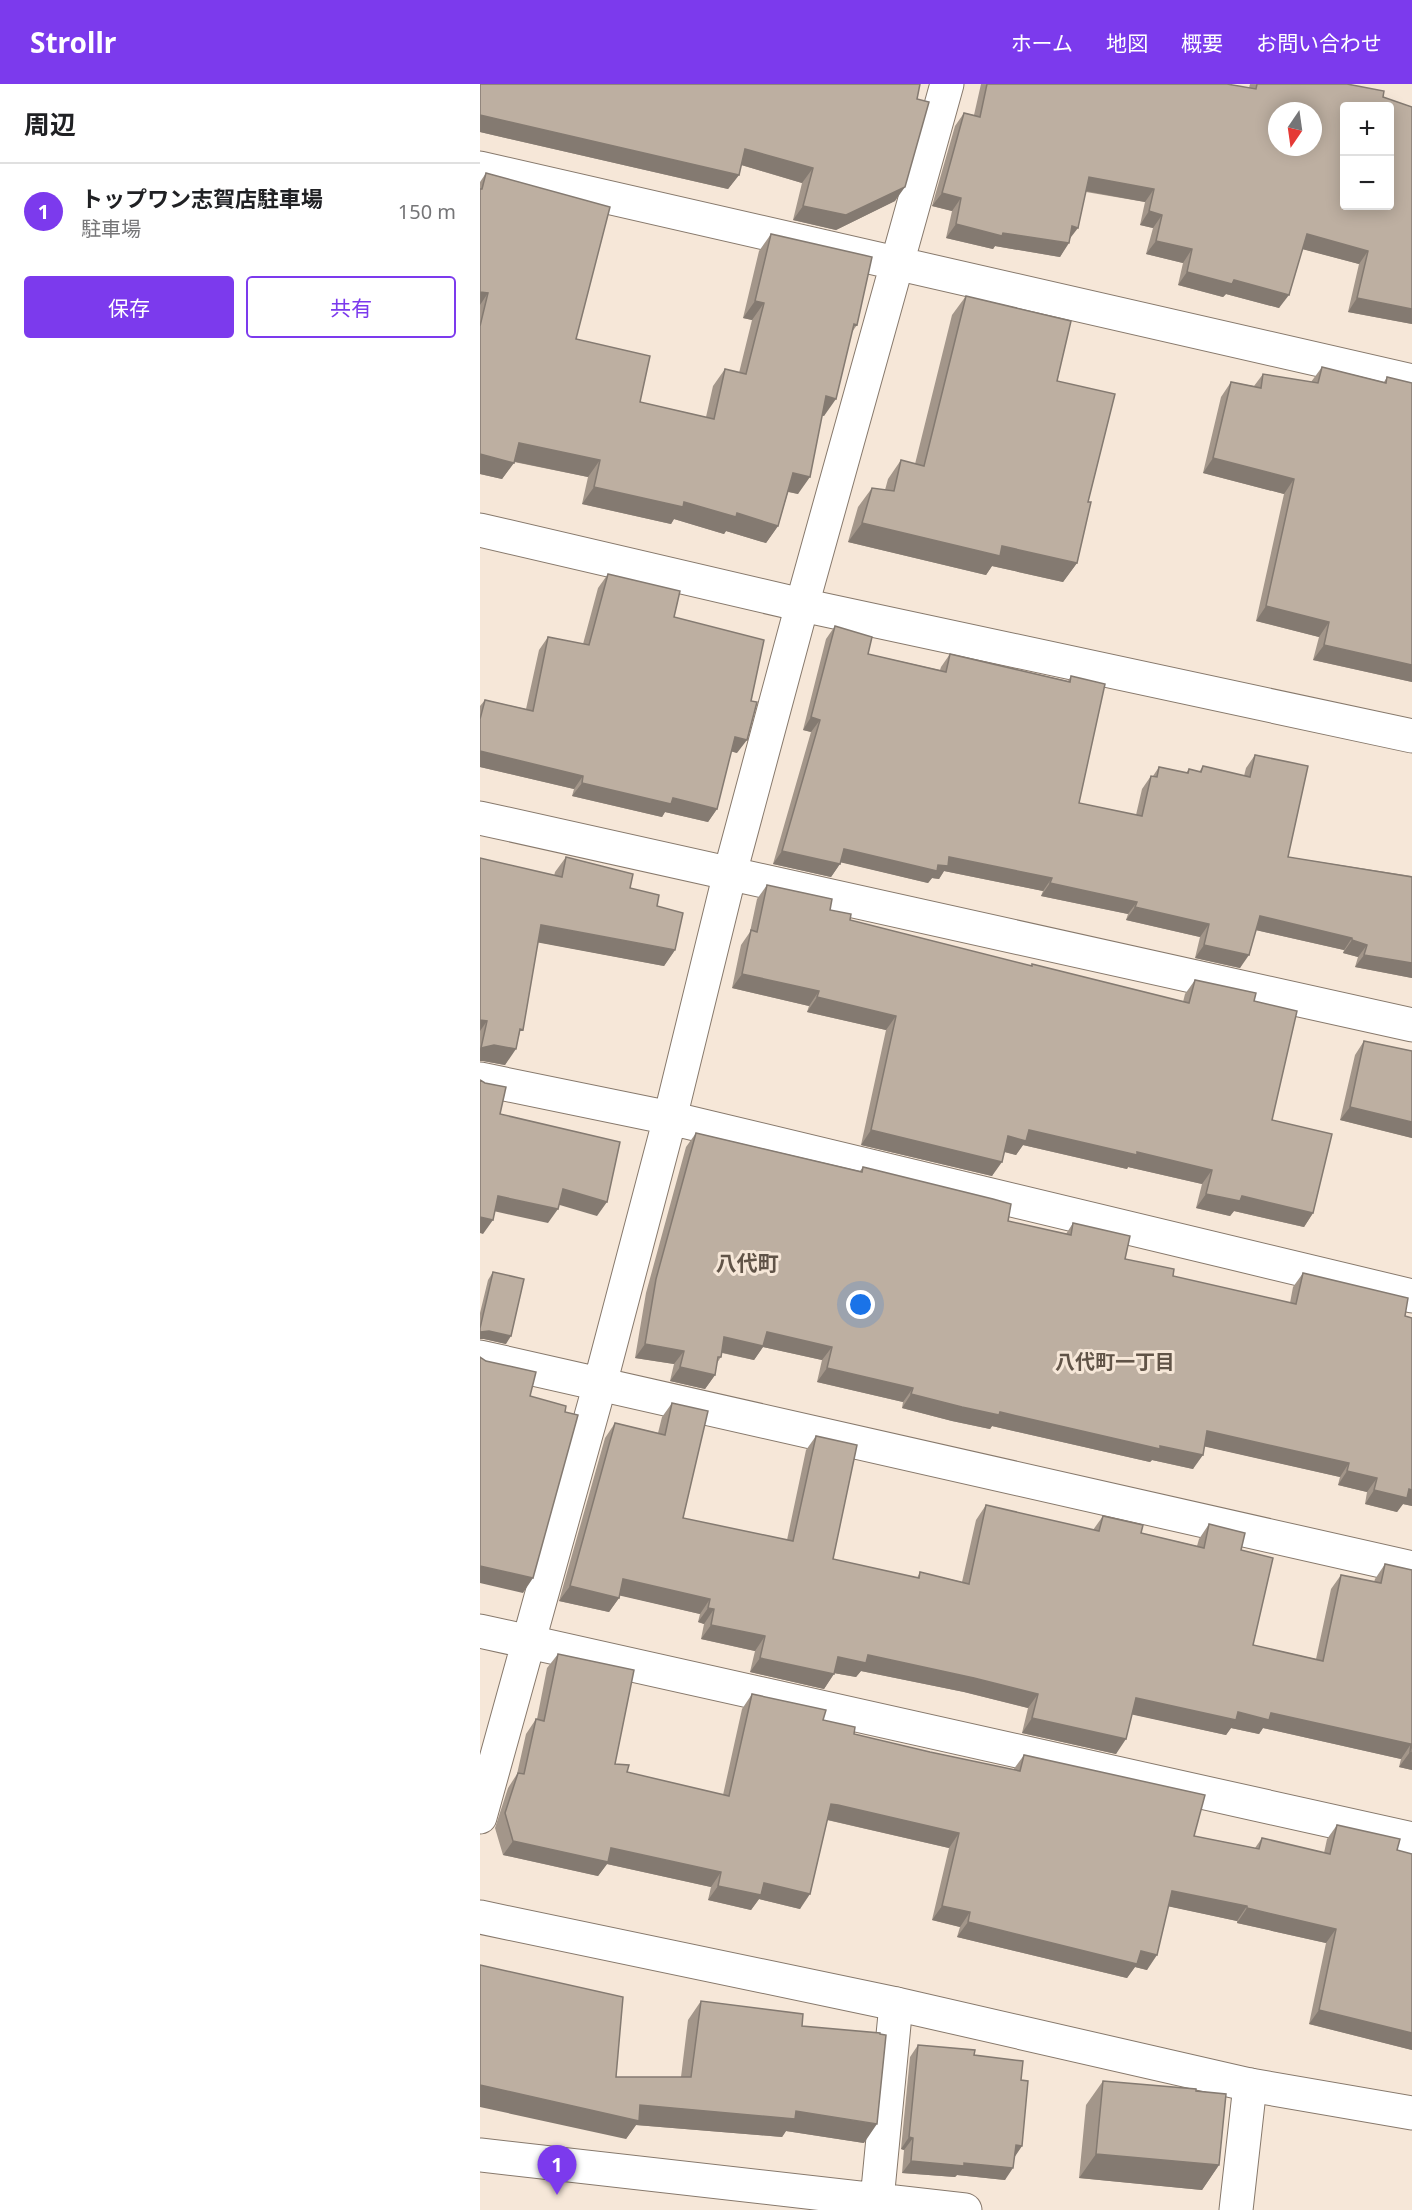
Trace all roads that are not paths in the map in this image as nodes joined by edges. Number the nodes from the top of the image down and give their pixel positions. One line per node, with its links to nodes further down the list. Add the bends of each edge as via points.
1 (947, 84): 3 (street)
2 (480, 168): 3 (street)
3 (898, 264): 4 (street); 6 (street)
4 (1412, 381)
5 (480, 530): 6 (street)
6 (802, 605): 7 (street); 9 (street)
7 (1412, 736)
8 (480, 818): 9 (street)
9 (730, 873): 10 (street); 12 (street)
10 (1412, 1025)
11 (480, 1079): 12 (street)
12 (670, 1118): 13 (street); 15 (street)
13 (1412, 1296)
14 (480, 1357): 15 (street)
15 (600, 1384): 16 (street); 18 (street)
16 (1412, 1568)
17 (480, 1631): 18 (street)
18 (529, 1642): 19 (street); 20 (street)
19 (480, 1817)
20 (1412, 1839)
21 (480, 1917): 22 (street)
22 (896, 2004): 23 (street); 26 (street)
23 (1250, 2085): 24 (street); 28 (street)
24 (1412, 2113)
25 (480, 2155): 26 (street)
26 (877, 2200): 27 (street)
27 (965, 2210)
28 (1236, 2210)

